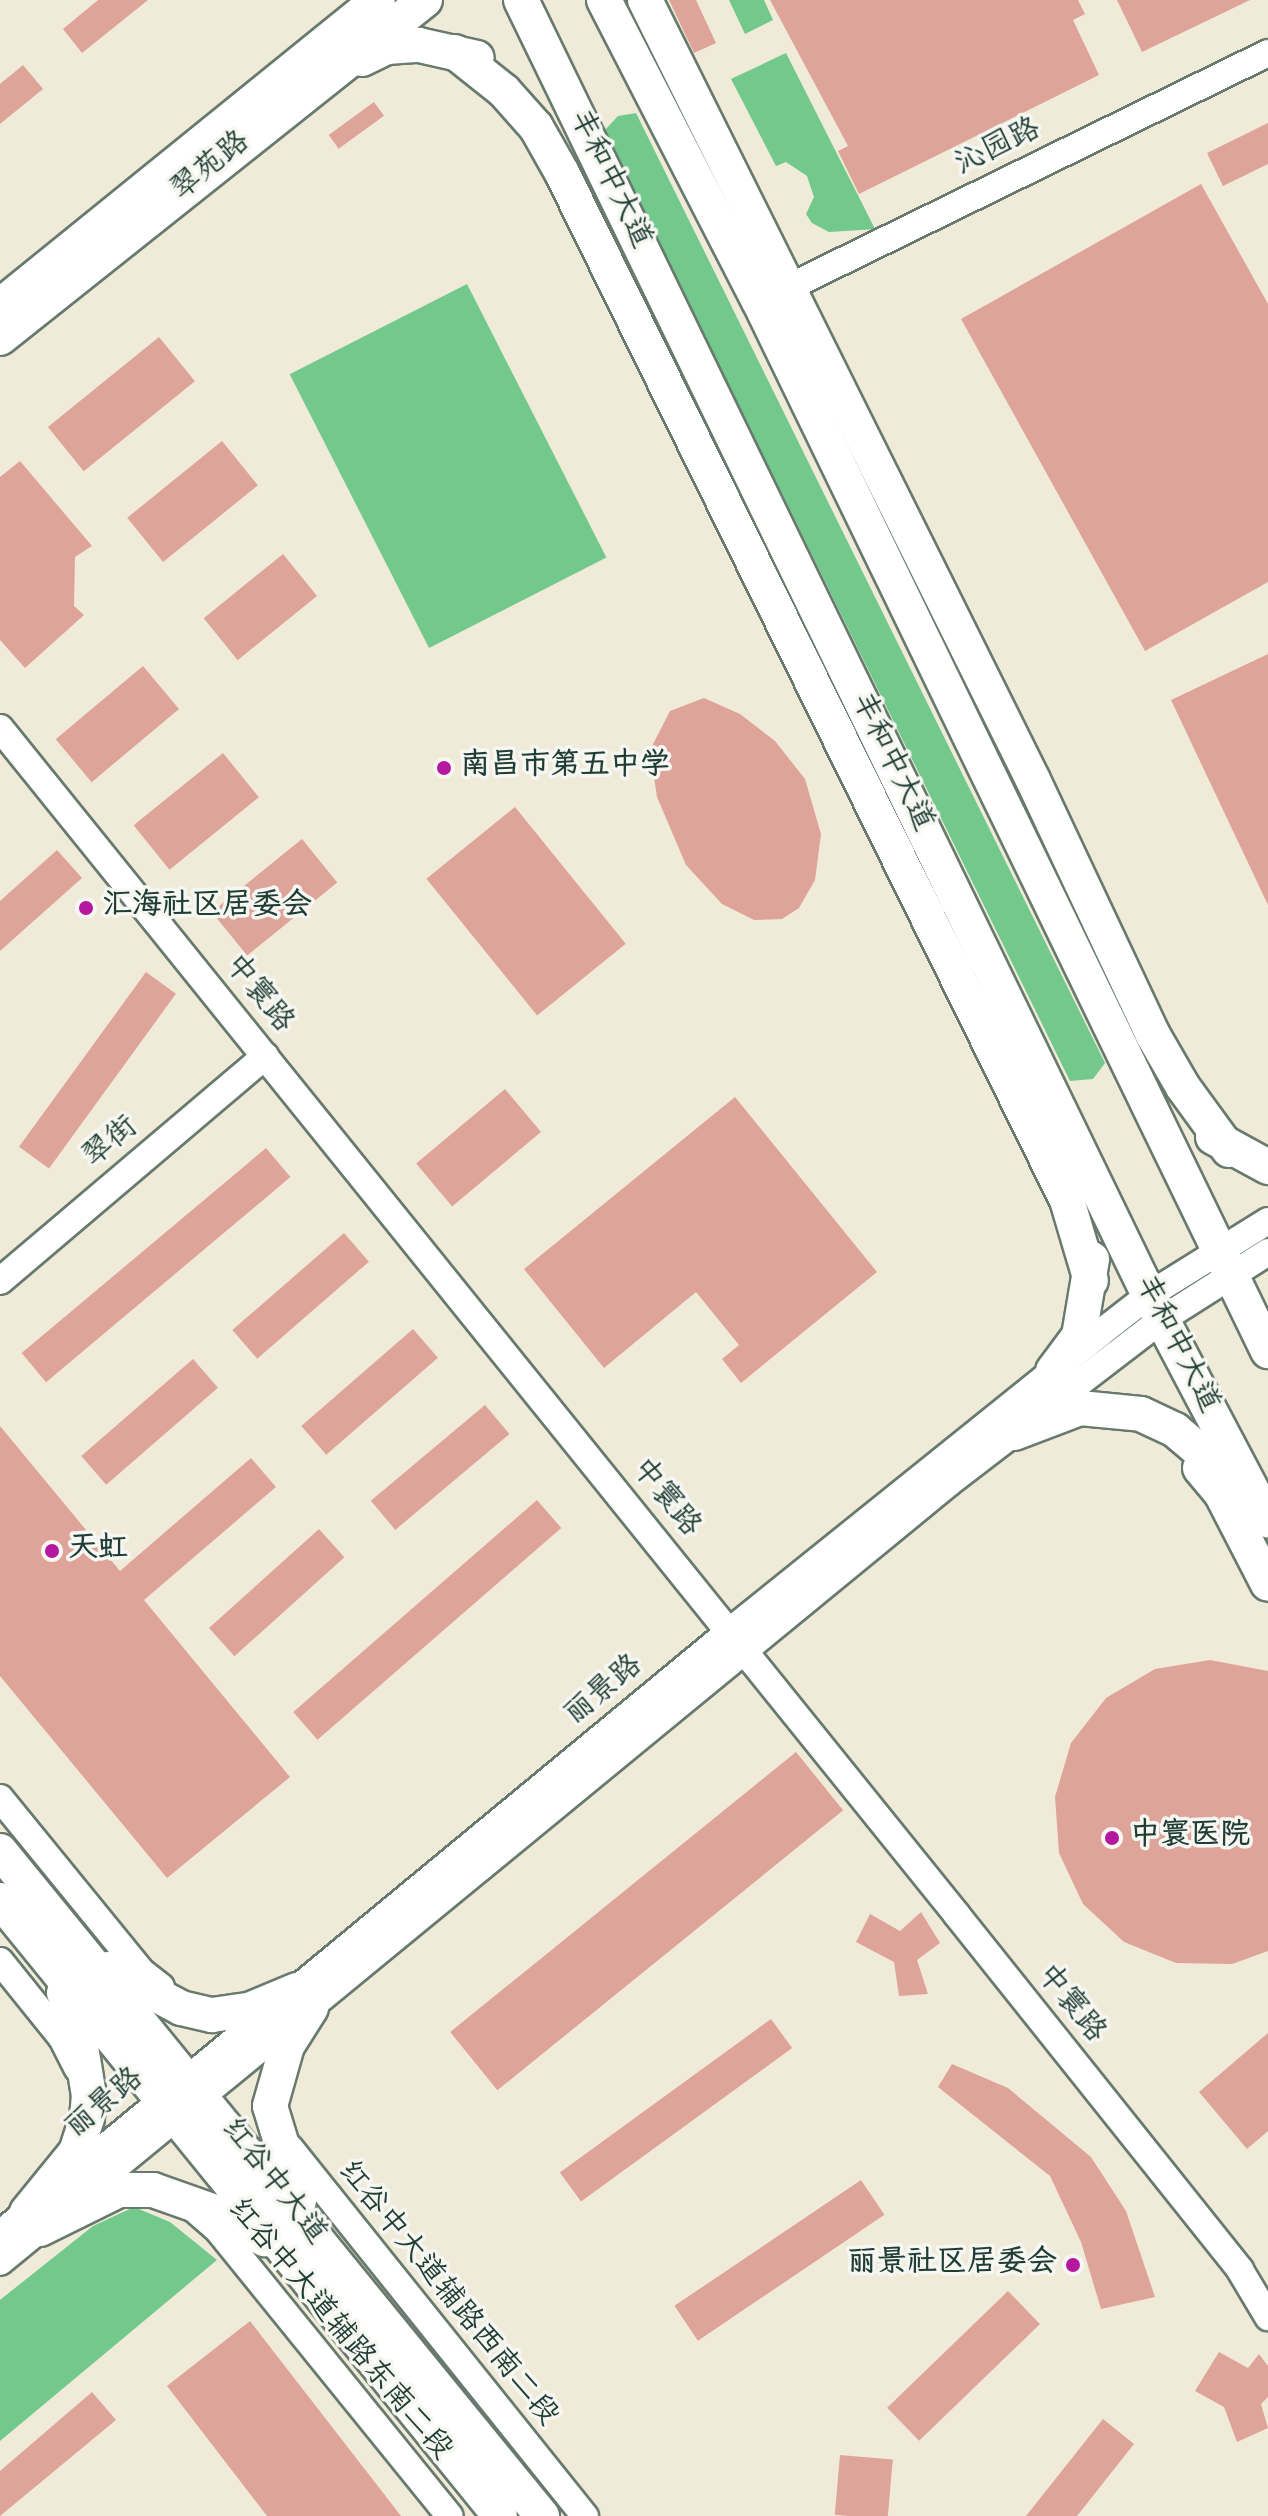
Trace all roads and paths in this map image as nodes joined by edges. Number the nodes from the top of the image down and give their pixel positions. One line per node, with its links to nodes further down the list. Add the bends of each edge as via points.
1 (355, 0): 10 (main road)
2 (378, 0): 10 (main road, 翠苑路)
3 (425, 0): 10 (main road, 翠苑路)
4 (521, 0): 12 (main road, 丰和中大道)
5 (604, 0): 11 (main road)
6 (633, 0): 11 (main road)
7 (645, 0): 13 (main road)
8 (455, 52): 10 (main road, via 419,45); 12 (main road, via 520,80); 26 (main road, via 504,91 536,127 562,173 1067,1200)
9 (1268, 53): 13 (street, 沁园路)
10 (324, 60): 14 (main road, 翠苑路); 15 (main road, 翠苑路)
11 (654, 97): 13 (main road)
12 (594, 151): 20 (main road, 丰和中大道)
13 (774, 294): 18 (main road); 19 (main road, via 1033,780 1153,1035)
14 (0, 306)
15 (0, 338)
16 (0, 728): 17 (street, 中寰路)
17 (265, 1056): 25 (street, 翠街); 34 (street, 中寰路)
18 (1126, 1056): 19 (main road); 24 (main road)
19 (1229, 1150): 21 (main road)
20 (1081, 1155): 26 (main road, via 1091,1226); 27 (main road, 丰和中大道)
21 (1268, 1167)
22 (1268, 1221): 24 (street, 丽景路)
23 (1268, 1252): 24 (street, 丽景路)
24 (1222, 1264): 27 (street, 丽景路); 28 (main road)
25 (0, 1281)
26 (1091, 1281): 29 (main road, via 1079,1336)
27 (1155, 1308): 29 (street, 丽景路); 31 (street, 丽景路); 32 (main road, 丰和中大道)
28 (1268, 1351)
29 (1053, 1371): 34 (street, 丽景路)
30 (1141, 1414): 31 (main road, via 1080,1408); 32 (main road, via 1175,1430); 33 (main road, via 1191,1456 1221,1493)
31 (1014, 1433): 34 (street, 丽景路)
32 (1262, 1511)
33 (1268, 1584)
34 (738, 1641): 40 (street, 丽景路); 51 (street, 中寰路, via 1240,2270)
35 (0, 1798): 41 (street, via 142,1972)
36 (0, 1851): 38 (main road, 红谷中大道)
37 (0, 1900): 38 (main road, 红谷中大道)
38 (63, 1954): 41 (main road); 42 (main road, 红谷中大道); 43 (main road); 45 (main road, 红谷中大道)
39 (0, 1961): 43 (street, via 62,2038)
40 (304, 1999): 41 (main road, via 249,2010); 42 (street, 丽景路); 44 (main road)
41 (191, 2012)
42 (197, 2087): 45 (street, 丽景路); 49 (main road, 红谷中大道)
43 (89, 2096): 47 (main road, via 76,2152)
44 (270, 2106): 49 (main road); 55 (street, 红谷中大道辅路西南二段, via 302,2169)
45 (170, 2109): 47 (street, 丽景路); 49 (main road, 红谷中大道)
46 (171, 2194): 47 (main road, via 119,2190); 49 (main road); 52 (street, 红谷中大道辅路东南二段, via 218,2230)
47 (34, 2220): 48 (street, 丽景路); 50 (street, 丽景路)
48 (0, 2234)
49 (305, 2251): 53 (main road, 红谷中大道); 54 (main road, 红谷中大道)
50 (0, 2262)
51 (1268, 2317)
52 (450, 2516)
53 (500, 2516)
54 (542, 2516)
55 (585, 2516)

